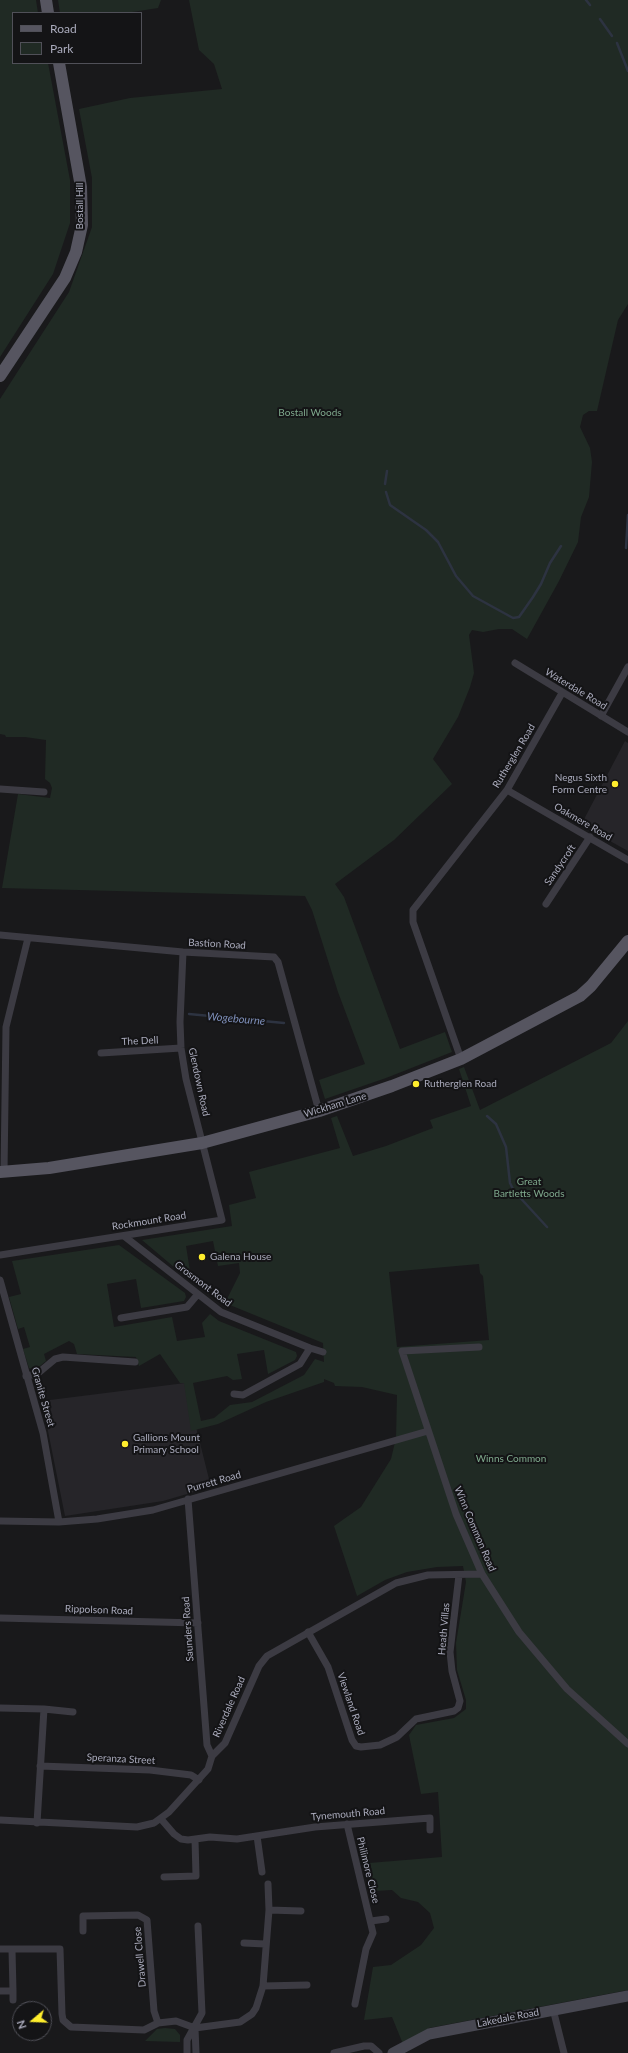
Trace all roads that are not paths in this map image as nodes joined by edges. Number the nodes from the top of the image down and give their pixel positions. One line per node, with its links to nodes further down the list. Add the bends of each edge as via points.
1 (46, 0): 2 (main road)
2 (48, 12)
3 (59, 64): 4 (main road, Bostall Hill, via 81,187 82,225 76,252 65,278)
4 (0, 376)
5 (515, 663): 7 (street, Waterdale Road)
6 (628, 667): 8 (street)
7 (562, 693): 8 (street, Waterdale Road); 11 (street, Rutherglen Road)
8 (602, 716): 9 (street, Waterdale Road)
9 (628, 732)
10 (0, 789): 12 (street)
11 (507, 790): 13 (street, Oakmere Road); 22 (street, Rutherglen Road, via 413,910 413,922)
12 (44, 792)
13 (590, 837): 14 (street, Oakmere Road); 15 (street, Sandycroft)
14 (628, 860)
15 (546, 904)
16 (0, 935): 17 (street, Bastion Road)
17 (28, 938): 19 (street, Bastion Road); 25 (street, via 6,1027)
18 (628, 941): 22 (main road, Wickham Lane, via 580,996)
19 (183, 952): 20 (street, Glendown Road); 23 (street, Bastion Road, via 274,957 278,962)
20 (181, 1048): 21 (street, The Dell); 24 (street, Glendown Road)
21 (101, 1053)
22 (461, 1058): 23 (main road, Wickham Lane)
23 (320, 1111): 24 (main road, Wickham Lane)
24 (202, 1143): 25 (main road, Wickham Lane, via 50,1168); 26 (street, Rockmount Road, via 222,1220)
25 (2, 1172)
26 (124, 1236): 27 (street, Rockmount Road); 29 (street, Grosmont Road)
27 (0, 1255)
28 (0, 1280): 35 (street, Granite Street)
29 (198, 1294): 30 (street, via 187,1307); 32 (street, Grosmont Road, via 221,1312)
30 (121, 1318)
31 (480, 1347): 37 (street, Winn Common Road, via 402,1351)
32 (310, 1348): 33 (street, Grosmont Road); 36 (street, via 300,1364 243,1395)
33 (323, 1352)
34 (135, 1362): 35 (street, via 63,1357 55,1359 38,1374)
35 (26, 1376): 40 (street, Granite Street, via 43,1433)
36 (234, 1394)
37 (428, 1431): 38 (street, Purrett Road); 42 (street, Winn Common Road, via 456,1514)
38 (188, 1499): 40 (street, Purrett Road, via 131,1514); 44 (street, Saunders Road)
39 (0, 1521): 40 (street, Purrett Road)
40 (58, 1522)
41 (459, 1574): 42 (street, Riverdale Road); 45 (street, Riverdale Road, via 428,1575 396,1583); 47 (street, Heath Villas, via 450,1657 460,1701)
42 (482, 1574): 50 (street, Winn Common Road, via 519,1632 543,1663 567,1689)
43 (0, 1618): 44 (street, Rippolson Road)
44 (198, 1623): 51 (street, Saunders Road, via 207,1745)
45 (308, 1632): 47 (street, Viewland Road, via 328,1667 356,1746 380,1746 397,1737 416,1719); 51 (street, Riverdale Road, via 263,1660 225,1743)
46 (0, 1708): 48 (street)
47 (458, 1708)
48 (44, 1709): 49 (street); 52 (street)
49 (73, 1712)
50 (628, 1744)
51 (212, 1756): 53 (street, Riverdale Road, via 208,1769)
52 (40, 1766): 53 (street, Speranza Street, via 150,1770 191,1775); 56 (street)
53 (199, 1780): 54 (street, Riverdale Road)
54 (161, 1819): 56 (street, Riverdale Road, via 144,1827); 60 (street, Tynemouth Road, via 167,1828 181,1839)
55 (0, 1820): 56 (street, Riverdale Road)
56 (37, 1823)
57 (347, 1824): 58 (street, Tynemouth Road, via 384,1817 430,1818); 59 (street, Tynemouth Road); 67 (street, Philimore Close)
58 (430, 1830)
59 (257, 1836): 60 (street, Tynemouth Road, via 237,1839); 61 (street)
60 (195, 1839): 62 (street, via 196,1876)
61 (262, 1872)
62 (164, 1878)
63 (268, 1884): 64 (street)
64 (269, 1910): 65 (street); 71 (street)
65 (301, 1911)
66 (386, 1919): 67 (street)
67 (371, 1921): 80 (street, Philimore Close, via 373,1933 366,1950)
68 (198, 1926): 83 (street, via 202,2013)
69 (83, 1930): 82 (street, Drawell Close, via 83,1916 138,1916 147,1920 154,2011)
70 (244, 1943): 71 (street)
71 (266, 1944): 75 (street)
72 (0, 1949): 73 (street)
73 (12, 1950): 76 (street); 82 (street, via 60,1949 62,2014 63,2020 71,2027 144,2030)
74 (307, 1985): 75 (street)
75 (263, 1986): 83 (street, via 256,2008 246,2019)
76 (13, 1991): 77 (street); 79 (street)
77 (0, 1992)
78 (628, 1996): 81 (street, Lakedale Road)
79 (14, 2000)
80 (355, 2004)
81 (553, 2010): 88 (street, Lakedale Road, via 429,2034); 89 (street)
82 (158, 2023): 83 (street, via 176,2022)
83 (195, 2028): 84 (street, via 187,2040); 85 (street)
84 (187, 2053)
85 (196, 2053)
86 (334, 2053): 87 (street, via 371,2046)
87 (378, 2053)
88 (393, 2053)
89 (564, 2053)

